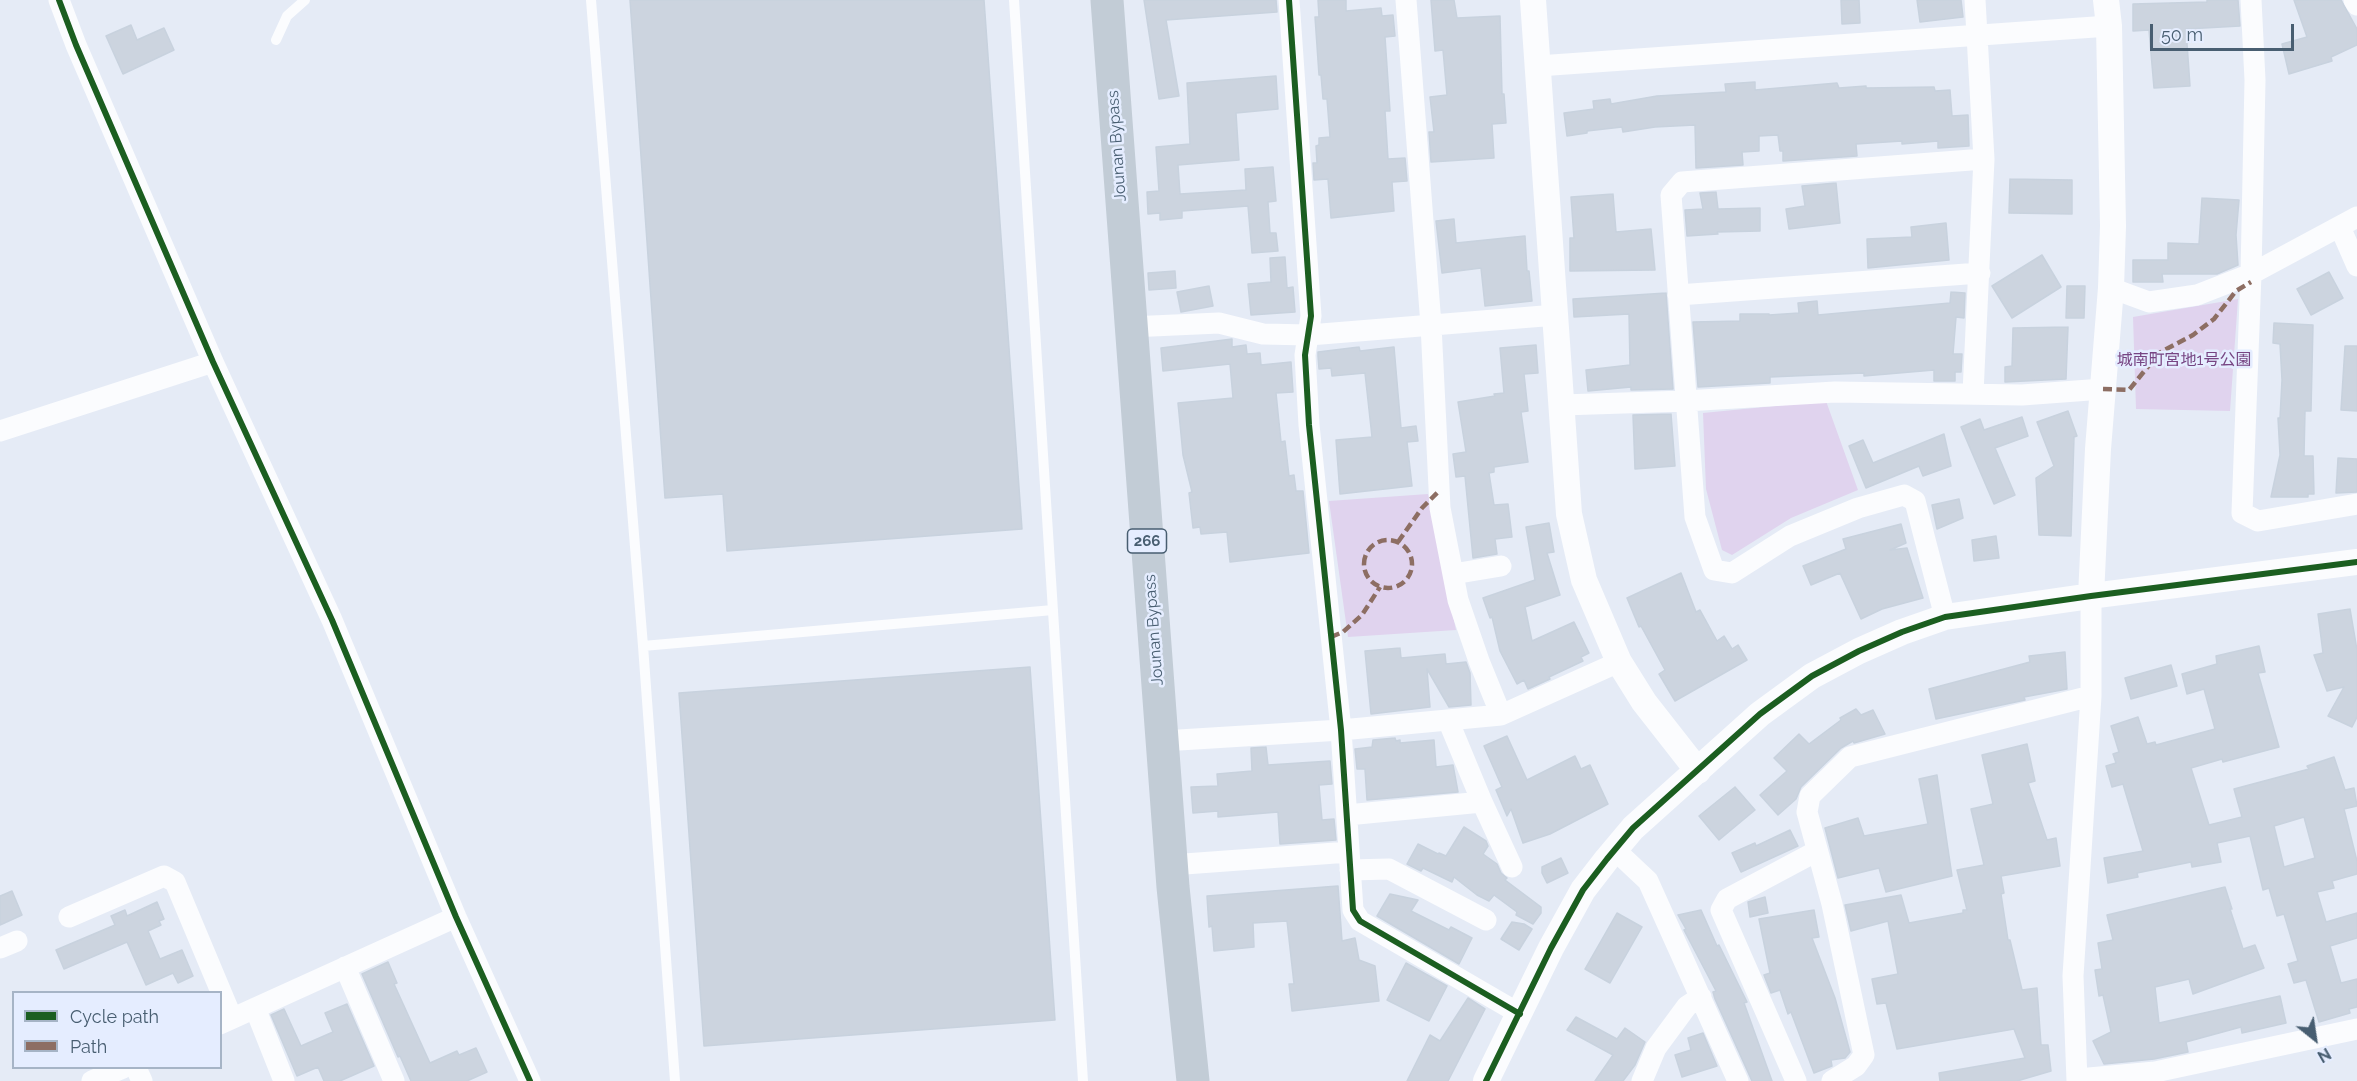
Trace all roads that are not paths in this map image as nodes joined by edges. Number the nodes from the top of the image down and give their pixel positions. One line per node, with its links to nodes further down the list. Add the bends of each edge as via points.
1 (59, 0): 29 (street)
2 (305, 0): 16 (lane, via 287,16)
3 (591, 0): 42 (lane)
4 (1014, 0): 40 (lane)
5 (1107, 0): 27 (highway, Jounan Bypass / 266)
6 (1289, 0): 28 (street, via 1311,316)
7 (1406, 0): 26 (street)
8 (1533, 0): 17 (street)
9 (1975, 0): 15 (street)
10 (2106, 0): 14 (street)
11 (2251, 0): 22 (street, via 2255,80)
12 (2354, 0): 13 (street)
13 (2357, 5)
14 (2109, 26): 15 (street); 23 (street)
15 (1979, 36): 17 (street); 18 (street)
16 (276, 40)
17 (1538, 66): 25 (street)
18 (1984, 159): 21 (street); 24 (street, via 1682,182 1671,195)
19 (2348, 222): 20 (street); 22 (street)
20 (2357, 266)
21 (1980, 273): 24 (street); 31 (street)
22 (2251, 274): 23 (street, via 2197,295 2149,302); 35 (street, via 2242,513 2258,521)
23 (2111, 288): 30 (street)
24 (1678, 295): 32 (street)
25 (1556, 315): 26 (street); 33 (street)
26 (1431, 325): 28 (street); 38 (street, via 1440,508)
27 (1130, 327): 28 (street, via 1219,323 1263,334); 48 (highway, Jounan Bypass / 266)
28 (1309, 335): 47 (street, via 1305,355 1309,425)
29 (213, 362): 34 (street); 58 (street, via 332,620)
30 (2103, 389): 31 (street, via 2022,395); 39 (street)
31 (1973, 393): 32 (street, via 1834,392)
32 (1685, 401): 33 (street); 41 (street, via 1695,517 1714,570 1732,573 1790,536 1858,508 1904,495 1915,501)
33 (1562, 405): 43 (street, via 1569,514 1584,580)
34 (0, 431)
35 (2357, 504)
36 (2357, 562): 39 (street)
37 (1501, 566): 38 (street)
38 (1453, 574): 45 (street, via 1458,600)
39 (2091, 596): 41 (street); 44 (street)
40 (1053, 610): 42 (lane); 74 (lane)
41 (1945, 617): 49 (street, via 1859,651 1812,676 1760,714)
42 (643, 646): 73 (lane)
43 (1619, 662): 45 (street); 49 (street, via 1644,702)
44 (2091, 696): 53 (street, via 1850,757 1810,796 1807,812); 68 (street, via 2073,976)
45 (1501, 715): 46 (street)
46 (1448, 720): 47 (street); 50 (street)
47 (1341, 730): 48 (street); 51 (street)
48 (1162, 741): 55 (highway, Jounan Bypass / 266)
49 (1698, 771): 52 (street, via 1633,828)
50 (1482, 802): 51 (street); 56 (street)
51 (1347, 815): 54 (street)
52 (1615, 850): 62 (street, via 1648,881); 64 (street, via 1583,890)
53 (1817, 851): 79 (street, via 1727,899 1721,910); 80 (street, via 1864,1055 1856,1066)
54 (1349, 861): 55 (street); 59 (street, via 1389,869); 64 (street, via 1353,910 1360,921)
55 (1171, 865): 75 (highway, Jounan Bypass / 266)
56 (1512, 867)
57 (69, 917): 61 (street, via 164,876 175,882)
58 (456, 917): 60 (street); 72 (street)
59 (1486, 920)
60 (345, 968): 63 (street); 71 (street)
61 (215, 991)
62 (1701, 998): 77 (street, via 1687,1006 1656,1047); 78 (street)
63 (255, 1008): 65 (street); 70 (street)
64 (1520, 1014): 76 (street)
65 (226, 1021)
66 (2357, 1029): 68 (street, via 2155,1072)
67 (121, 1069): 69 (street)
68 (2077, 1080)
69 (93, 1081)
70 (284, 1081)
71 (394, 1081)
72 (530, 1081)
73 (675, 1081)
74 (1083, 1081)
75 (1193, 1081)
76 (1486, 1081)
77 (1642, 1081)
78 (1738, 1081)
79 (1796, 1081)
80 (1832, 1081)

